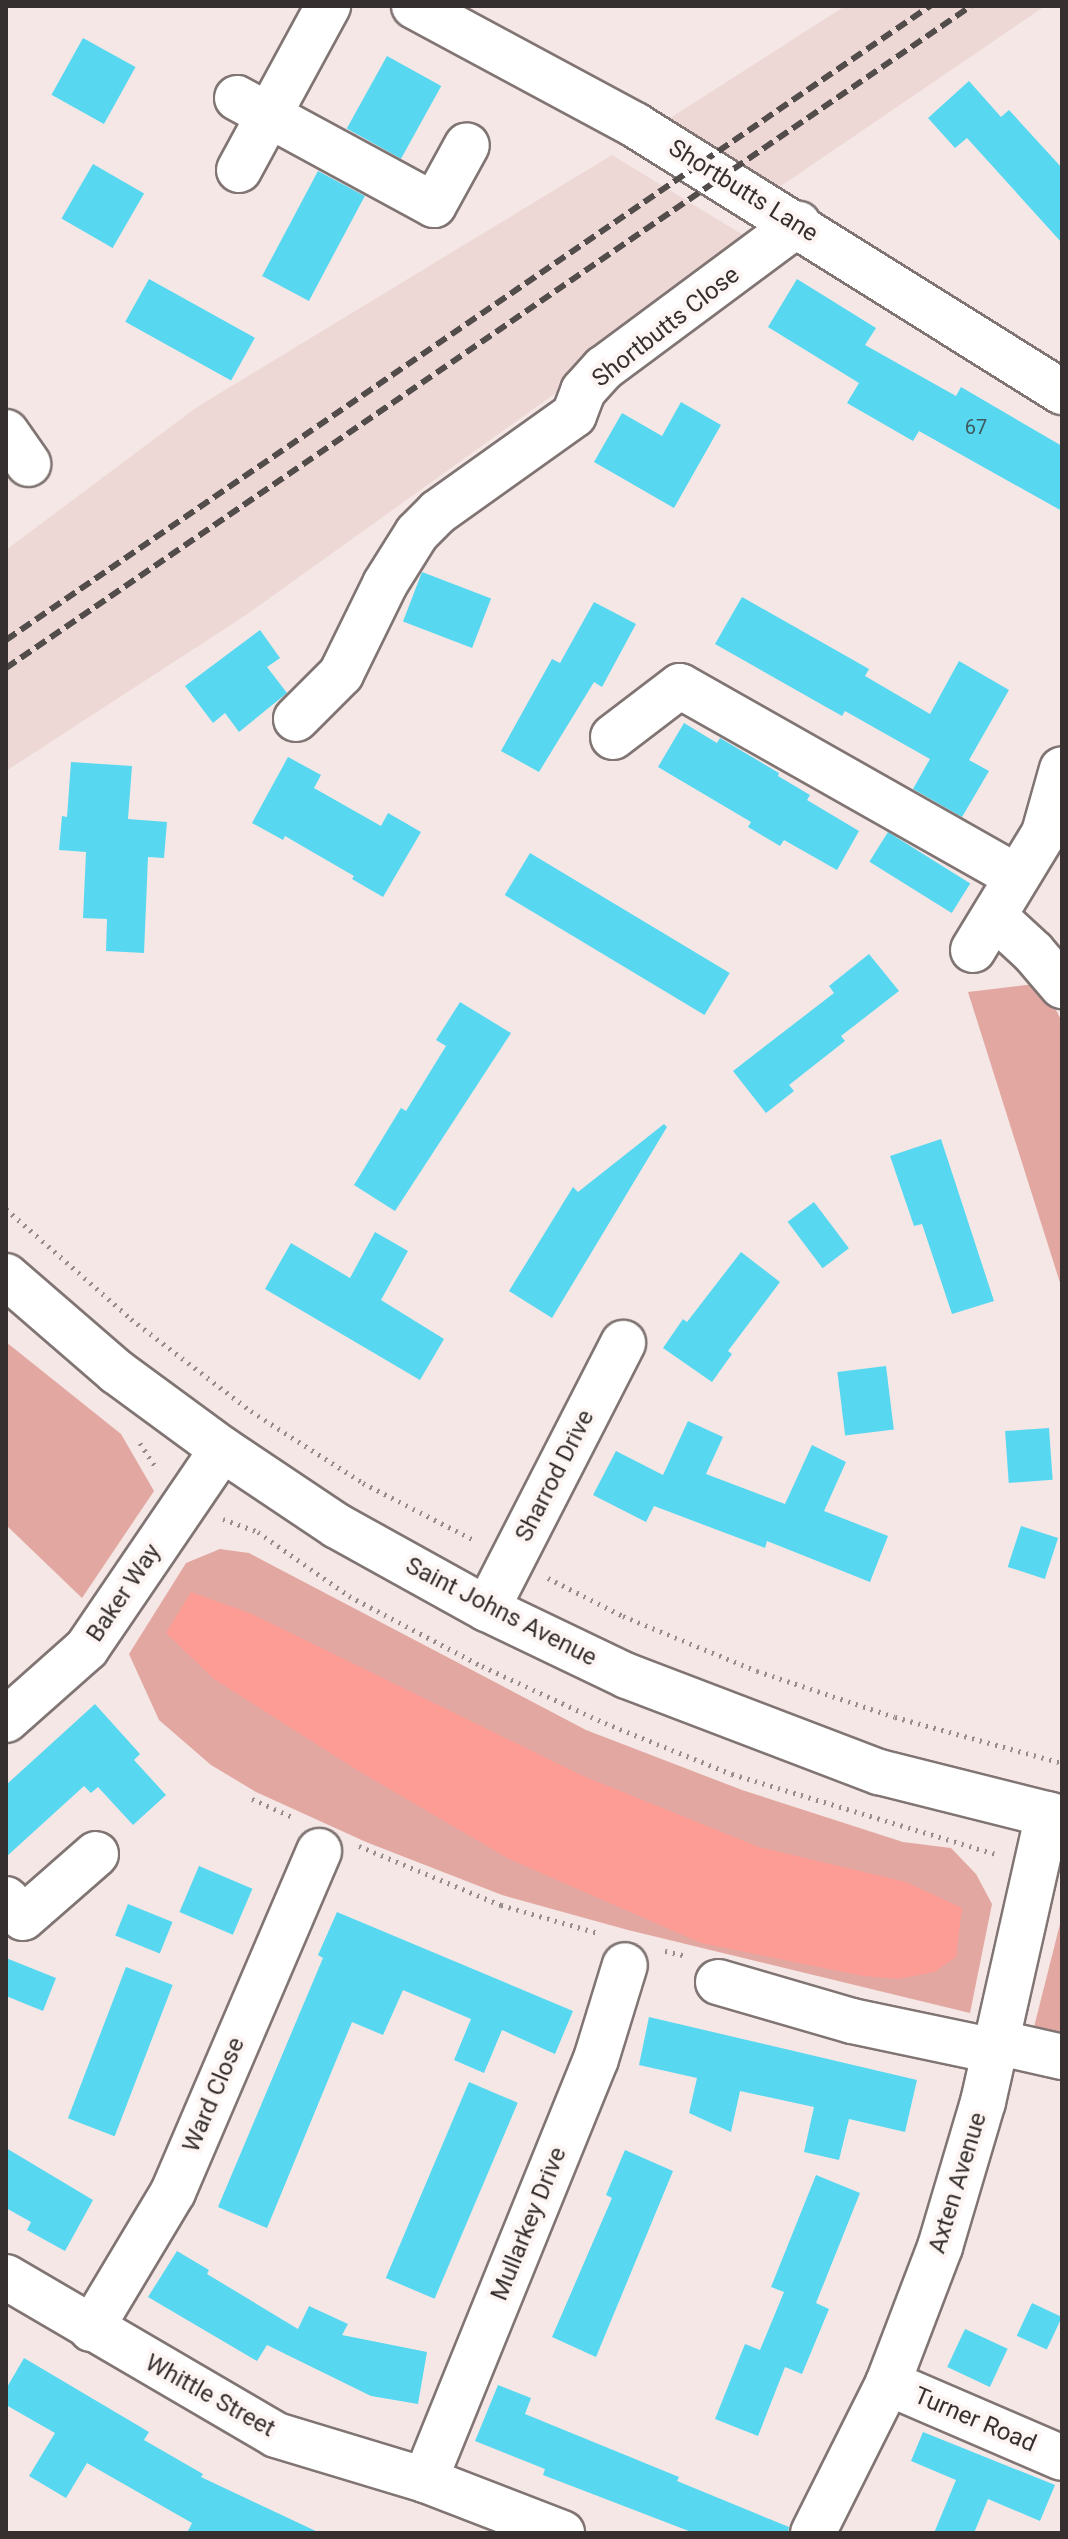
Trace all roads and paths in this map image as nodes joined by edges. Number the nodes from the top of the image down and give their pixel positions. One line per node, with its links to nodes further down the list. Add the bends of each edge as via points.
1 (328, 6): 3 (main road)
2 (414, 6): 6 (main road, Shortbutts Lane, via 635,125)
3 (253, 107): 4 (main road, via 434,205); 5 (main road)
4 (467, 145)
5 (239, 170)
6 (798, 224): 7 (main road, Shortbutts Lane); 8 (main road, Shortbutts Close, via 604,368 583,391 574,415 438,512 417,533 385,584 341,674)
7 (1062, 392)
8 (296, 719)
9 (613, 737): 11 (main road, via 680,686)
10 (1062, 769): 11 (main road, via 1044,833)
11 (1017, 877): 12 (main road, via 984,933 1033,952)
12 (1062, 986)
13 (6, 1276): 15 (main road, Saint Johns Avenue, via 117,1372)
14 (623, 1343): 16 (main road, Sharrod Drive)
15 (222, 1449): 16 (main road, Saint Johns Avenue, via 337,1526); 17 (main road, Baker Way, via 87,1648)
16 (487, 1609): 18 (main road, Saint Johns Avenue, via 627,1676 879,1772)
17 (6, 1720)
18 (1055, 1816): 24 (main road, Axten Avenue, via 1028,1897)
19 (319, 1851): 27 (main road, Ward Close, via 173,2192)
20 (96, 1854): 21 (main road, via 23,1918)
21 (6, 1899)
22 (625, 1965): 30 (main road, Mullarkey Drive, via 596,2059)
23 (718, 1982): 24 (main road, via 852,2021)
24 (995, 2047): 25 (main road); 28 (main road, Axten Avenue, via 940,2247)
25 (1062, 2057)
26 (6, 2277): 27 (main road, Whittle Street)
27 (91, 2329): 30 (main road, Whittle Street, via 276,2435)
28 (888, 2383): 29 (main road, Turner Road); 32 (main road, Axten Avenue)
29 (1062, 2458)
30 (425, 2480): 31 (main road, Whittle Street)
31 (562, 2533)
32 (813, 2533)

